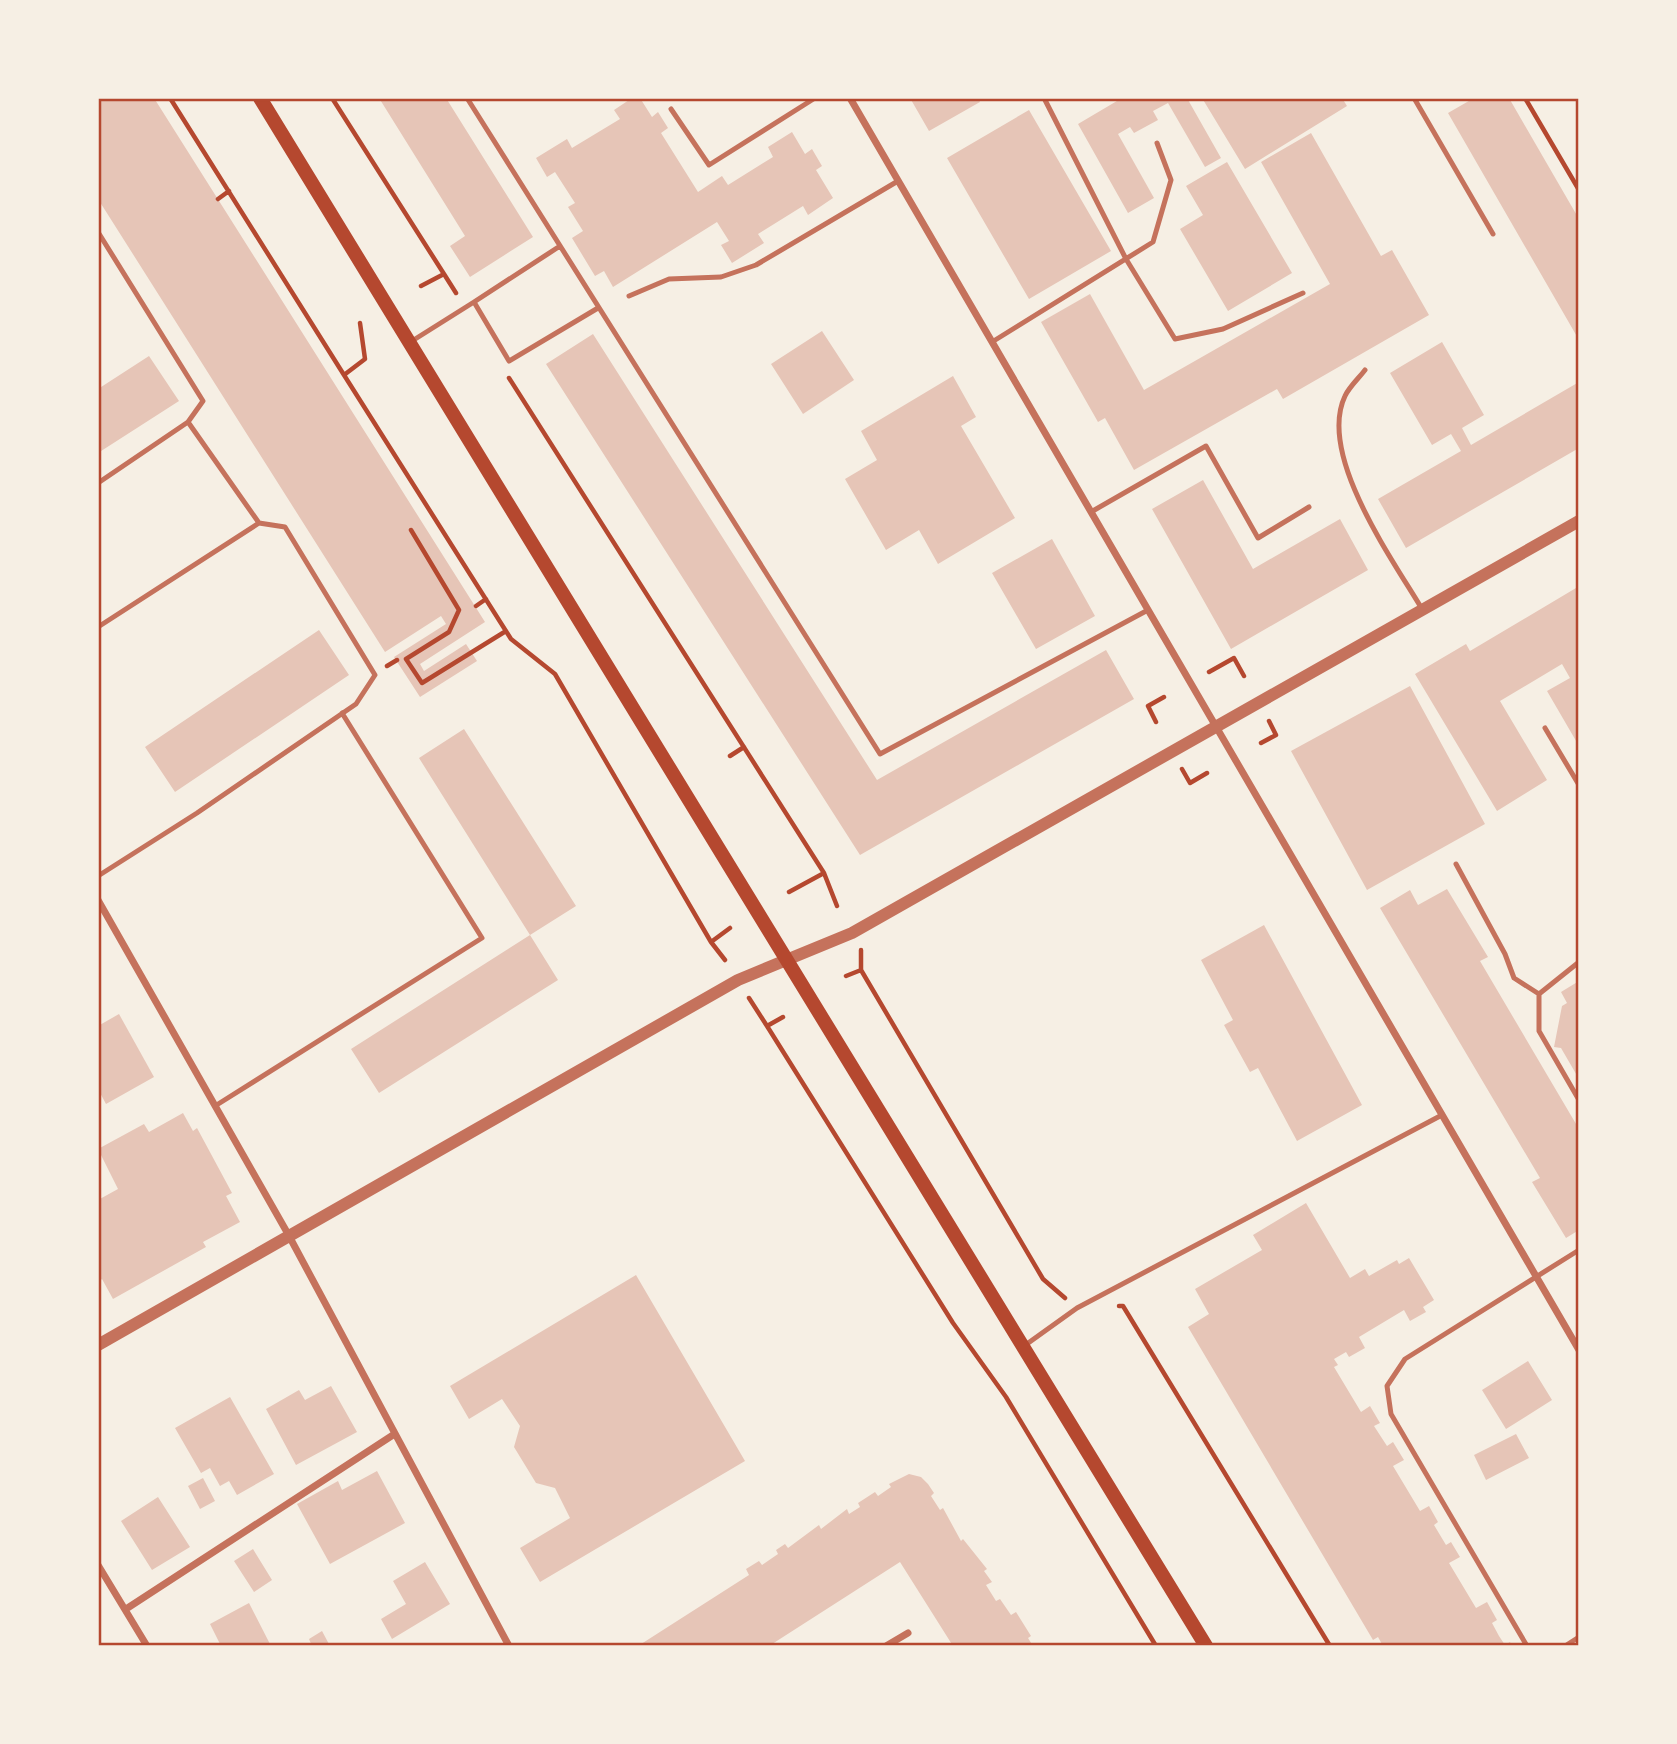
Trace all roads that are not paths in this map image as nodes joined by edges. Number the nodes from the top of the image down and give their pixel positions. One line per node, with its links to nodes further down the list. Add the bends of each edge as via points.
1 (260, 98): 18 (main road)
2 (467, 98): 12 (lane)
3 (815, 98): 7 (lane, via 709,165)
4 (850, 98): 9 (street)
5 (1044, 98): 13 (lane)
6 (1414, 98): 11 (lane)
7 (671, 109)
8 (1157, 143): 13 (lane, via 1171,180 1153,242)
9 (898, 181): 15 (lane, via 755,265 721,277 669,279); 19 (street)
10 (98, 232): 21 (lane, via 203,401)
11 (1493, 234)
12 (560, 246): 16 (lane); 17 (lane)
13 (1126, 258): 14 (lane, via 1175,339 1223,329); 19 (lane)
14 (1303, 293)
15 (629, 296)
16 (474, 302): 17 (lane, via 509,361); 18 (lane)
17 (598, 307): 27 (lane, via 880,754)
18 (412, 341): 37 (main road)
19 (992, 342): 24 (street)
20 (1365, 370): 28 (lane, via 1345,396 1340,422 1344,457 1353,492)
21 (188, 422): 22 (lane); 26 (lane)
22 (98, 483)
23 (1309, 508): 24 (lane, via 1258,538 1206,446)
24 (1091, 512): 27 (street)
25 (1579, 521): 28 (street)
26 (259, 523): 29 (lane); 30 (lane, via 285,527 375,675 356,704)
27 (1148, 610): 31 (street)
28 (1423, 611): 31 (street)
29 (98, 627)
30 (342, 713): 35 (lane); 41 (lane, via 482,938)
31 (1217, 729): 37 (street, via 852,933); 42 (street)
32 (1545, 729): 33 (lane)
33 (1579, 785)
34 (1456, 864): 39 (lane, via 1514,978)
35 (98, 876)
36 (98, 900): 41 (street)
37 (788, 959): 43 (street, via 738,979); 47 (main road)
38 (1579, 962): 39 (lane)
39 (1539, 994): 40 (lane, via 1539,1031)
40 (1579, 1100)
41 (215, 1106): 43 (street)
42 (1442, 1115): 45 (street); 47 (lane, via 1077,1308)
43 (288, 1234): 46 (street); 49 (street)
44 (1579, 1250): 45 (lane)
45 (1536, 1276): 48 (street); 58 (lane, via 1405,1359 1387,1386 1391,1414)
46 (98, 1345)
47 (1024, 1346): 57 (main road)
48 (1579, 1350)
49 (393, 1435): 51 (street); 55 (street)
50 (98, 1565): 51 (street)
51 (126, 1609): 54 (street)
52 (908, 1633): 56 (street)
53 (1579, 1637): 59 (lane)
54 (147, 1646)
55 (509, 1646)
56 (886, 1646)
57 (1206, 1646)
58 (1527, 1646)
59 (1565, 1646)

